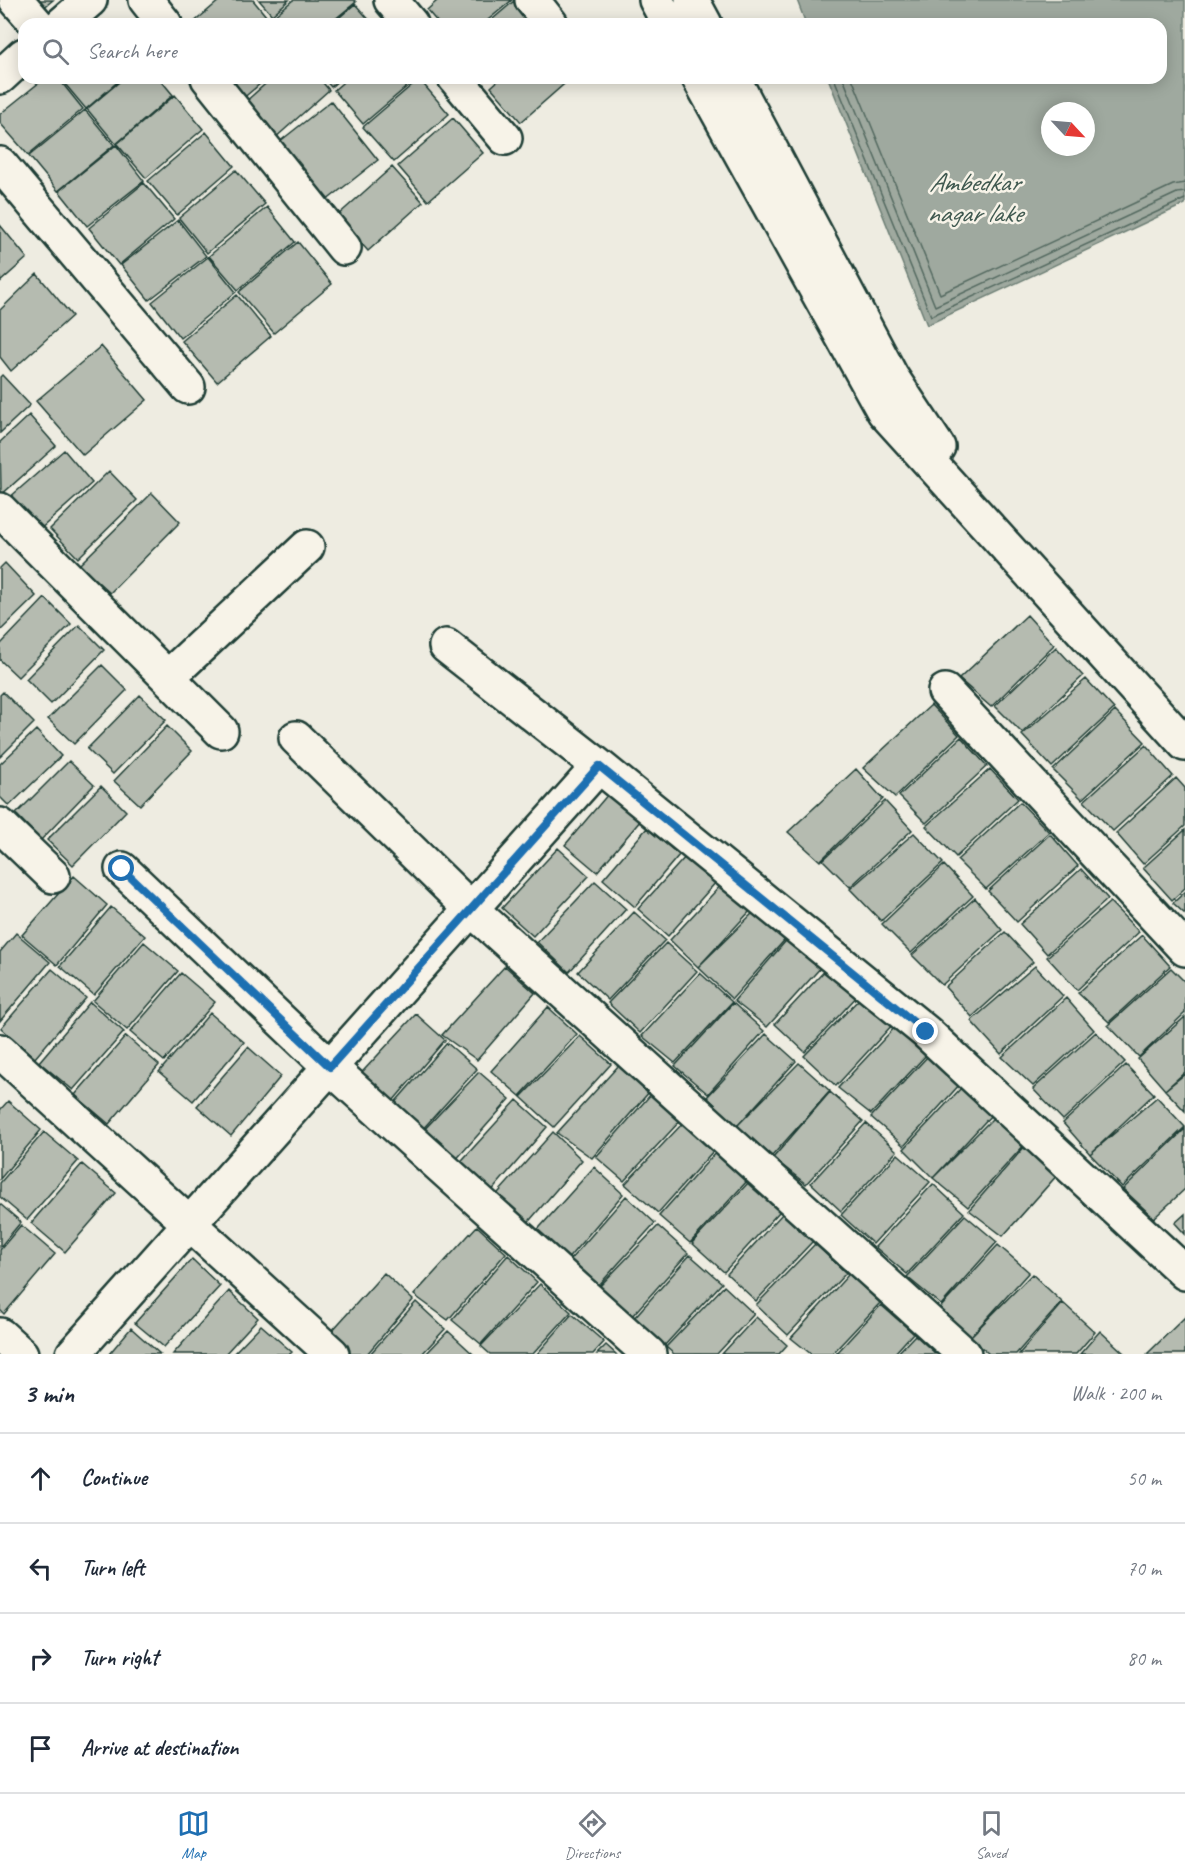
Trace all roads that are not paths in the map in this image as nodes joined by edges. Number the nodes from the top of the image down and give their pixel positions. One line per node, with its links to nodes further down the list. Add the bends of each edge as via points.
1 (16, 0): 8 (street)
2 (90, 0): 9 (street)
3 (146, 0): 10 (street)
4 (391, 0): 11 (street)
5 (532, 0): 12 (street)
6 (656, 0): 13 (street)
7 (692, 0): 14 (street)
8 (32, 18)
9 (69, 18)
10 (160, 18)
11 (406, 18)
12 (546, 18)
13 (666, 18)
14 (702, 18)
15 (18, 60): 16 (street)
16 (0, 77)
17 (213, 84): 23 (street)
18 (460, 84): 21 (street)
19 (702, 84): 26 (street, via 884,412)
20 (736, 84): 26 (street, via 891,375)
21 (505, 138)
22 (0, 164): 24 (street)
23 (344, 248)
24 (188, 387)
25 (0, 510): 29 (street)
26 (987, 524): 33 (street)
27 (307, 547): 29 (street)
28 (446, 646): 34 (street)
29 (168, 677): 31 (street)
30 (945, 691): 39 (street)
31 (221, 731)
32 (296, 738): 38 (street)
33 (1185, 744)
34 (599, 766): 38 (street); 43 (street, via 926,1032)
35 (0, 825): 37 (street)
36 (122, 869): 41 (street)
37 (53, 876)
38 (471, 909): 41 (street); 49 (street)
39 (1185, 949)
40 (0, 1051): 42 (street)
41 (330, 1067): 42 (street); 48 (street)
42 (190, 1224): 46 (street); 47 (street)
43 (1185, 1273)
44 (0, 1335): 45 (street)
45 (21, 1354)
46 (73, 1354)
47 (332, 1354)
48 (649, 1354)
49 (964, 1354)

